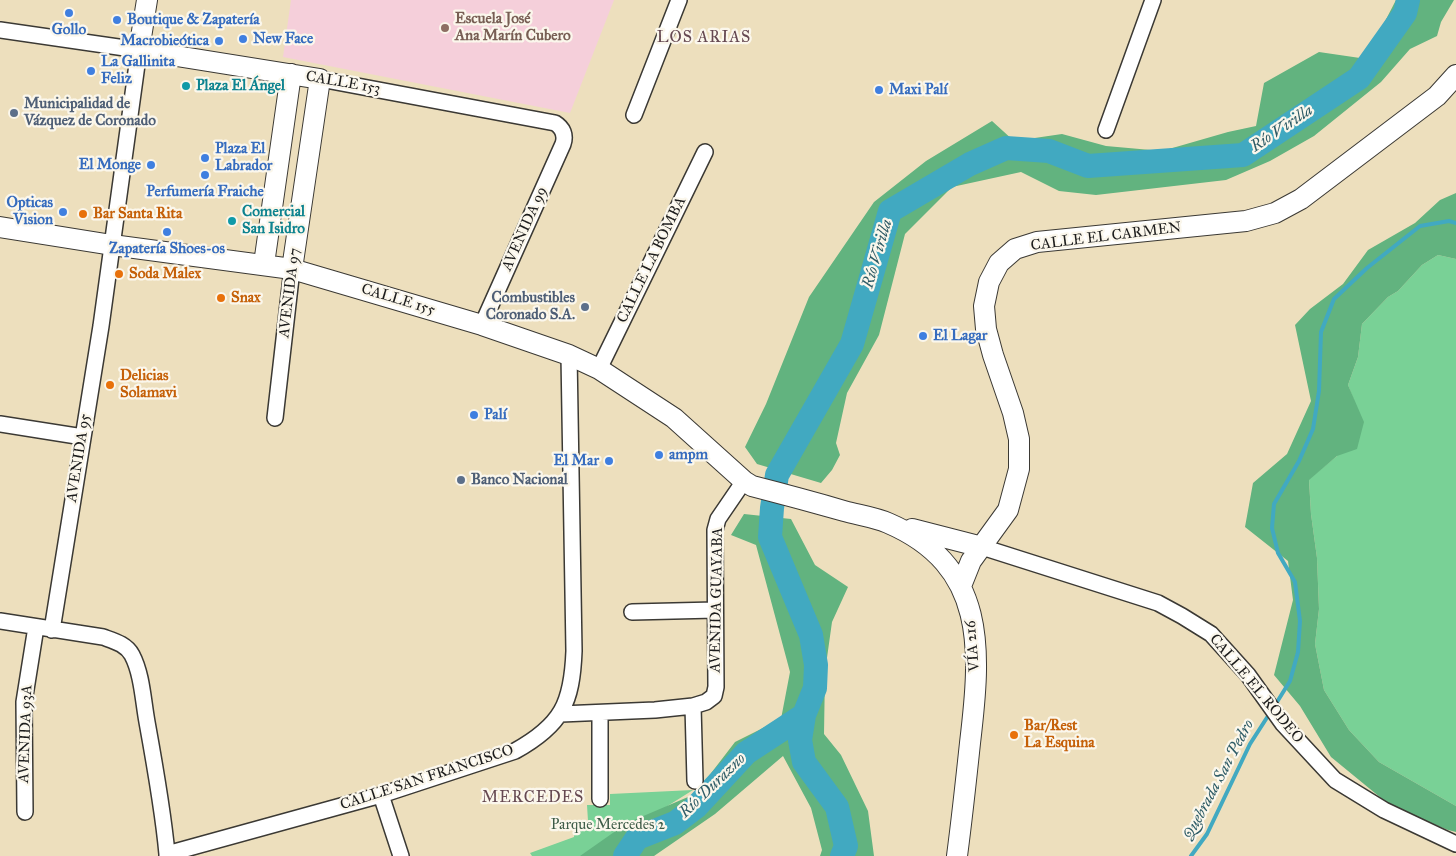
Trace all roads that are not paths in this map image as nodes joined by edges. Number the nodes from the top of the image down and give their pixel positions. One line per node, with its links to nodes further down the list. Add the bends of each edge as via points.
1 (147, 0): 5 (main road, AVENIDA 95)
2 (679, 0): 9 (street)
3 (1153, 0): 10 (street)
4 (0, 30): 5 (street, CALLE 153)
5 (140, 50): 6 (main road, CALLE 153); 14 (street, AVENIDA 95)
6 (291, 74): 8 (main road, CALLE 153); 15 (main road, AVENIDA 97)
7 (1456, 75): 25 (main road, CALLE EL CARMEN, via 1438,96 1301,199 1275,213 1246,221 1036,242 1015,249 999,263 989,282 984,306 986,328 1013,413 1020,469 1008,510)
8 (320, 79): 11 (street, CALLE 153, via 555,123); 16 (main road, AVENIDA 97)
9 (634, 115)
10 (1106, 130)
11 (564, 131): 17 (street, AVENIDA 99, via 563,144)
12 (705, 152): 19 (street, CALLE LA BOMBA)
13 (0, 227): 14 (main road, CALLE 155)
14 (112, 244): 15 (main road, CALLE 155); 22 (street, AVENIDA 95)
15 (264, 264): 16 (main road, CALLE 155)
16 (292, 269): 17 (main road, CALLE 155); 20 (street, AVENIDA 97)
17 (482, 326): 18 (main road, CALLE 155)
18 (569, 355): 19 (main road, CALLE 155); 34 (street, CALLE SAN FRANCISCO, via 574,651 571,692)
19 (599, 369): 23 (main road, CALLE 155, via 674,418)
20 (275, 418)
21 (0, 424): 22 (street)
22 (83, 437): 31 (street, AVENIDA 95)
23 (748, 484): 24 (main road, VÍA 216); 27 (street, AVENIDA GUAYABA, via 718,518 715,530)
24 (886, 522): 25 (main road); 26 (main road, VÍA 216, via 925,543 947,564)
25 (982, 547): 26 (main road, CALLE EL CARMEN, via 971,561); 39 (street, CALLE EL RODEO, via 1158,604 1212,634 1283,724 1335,780 1384,810)
26 (961, 586): 42 (main road, VÍA 216, via 975,628 977,667)
27 (715, 610): 28 (street); 32 (street, AVENIDA GUAYABA, via 714,696)
28 (632, 612)
29 (0, 621): 30 (street)
30 (36, 627): 31 (street); 38 (street, AVENIDA 93A, via 24,702)
31 (52, 630): 40 (street, via 104,637 118,642 132,655 140,682)
32 (693, 706): 33 (street); 35 (street)
33 (600, 713): 34 (street); 37 (street)
34 (561, 714): 36 (street, CALLE SAN FRANCISCO, via 533,741 515,751)
35 (695, 781)
36 (381, 795): 40 (street, CALLE SAN FRANCISCO); 41 (street)
37 (600, 799)
38 (25, 812)
39 (1456, 844)
40 (167, 855)
41 (400, 856)
42 (957, 856)

